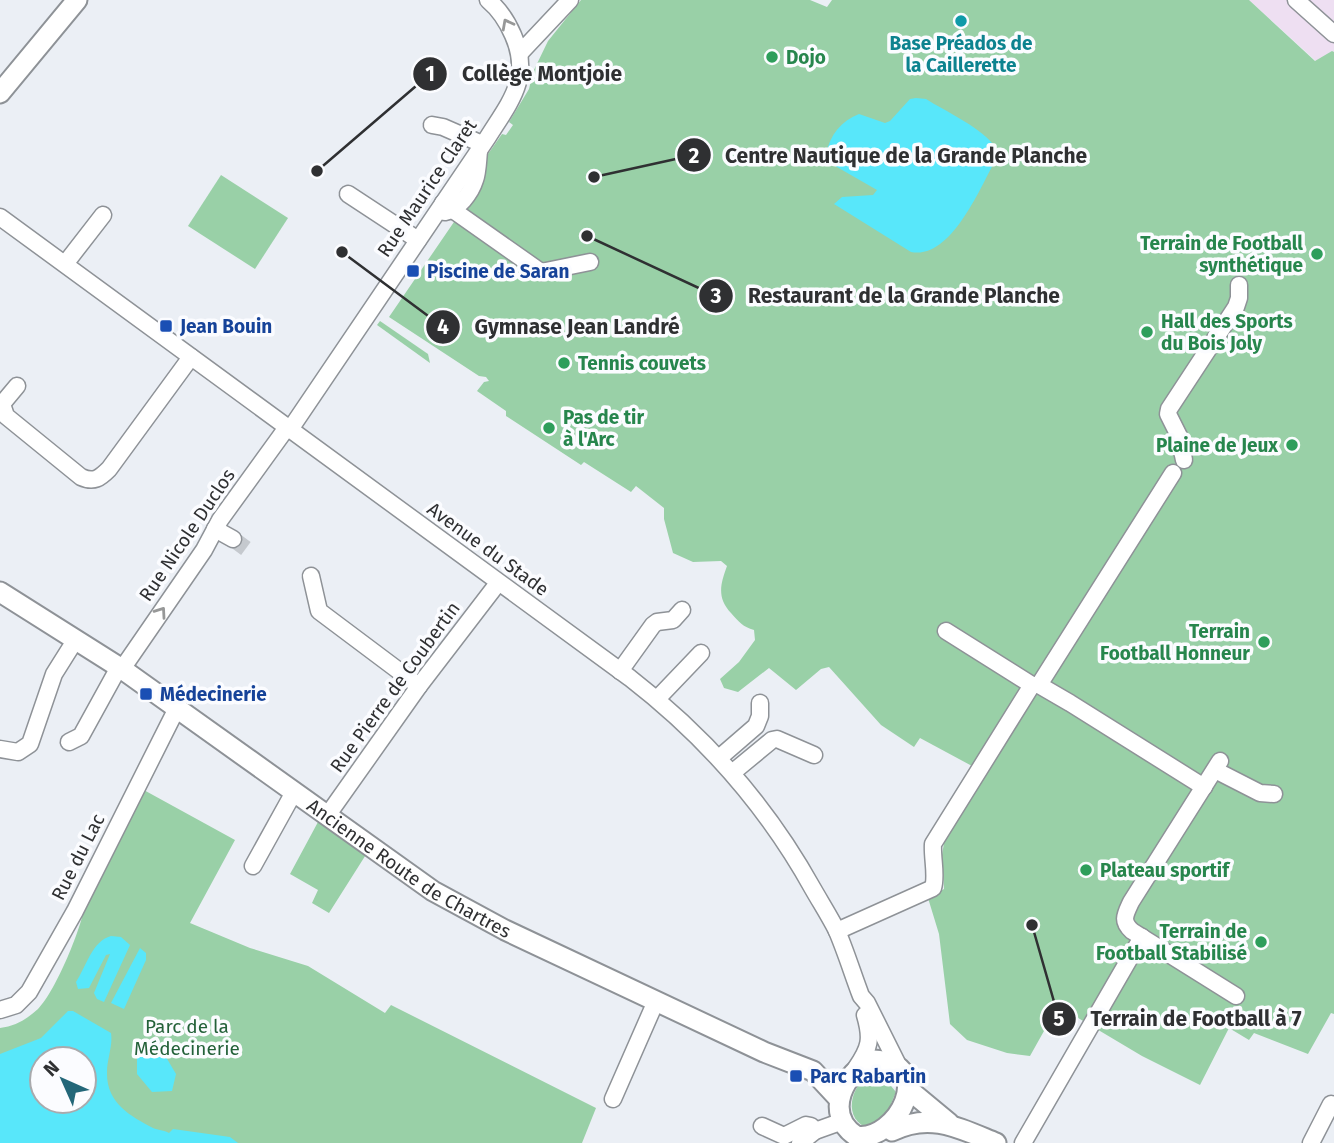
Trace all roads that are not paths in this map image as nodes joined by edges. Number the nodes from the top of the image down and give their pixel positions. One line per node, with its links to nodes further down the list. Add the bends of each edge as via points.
1 (77, 0): 7 (main road)
2 (488, 0): 6 (street, Rue Maurice Claret, one-way to 2, via 505,18)
3 (570, 0): 6 (street)
4 (1296, 0): 5 (street)
5 (1334, 34)
6 (520, 52): 9 (street, Rue Maurice Claret, via 522,72 517,88)
7 (0, 93)
8 (432, 125): 9 (street)
9 (481, 147): 11 (street, Rue Maurice Claret)
10 (348, 194): 14 (street)
11 (445, 208): 14 (street, Rue Maurice Claret); 15 (street, via 541,272)
12 (103, 215): 16 (street)
13 (0, 217): 16 (street, Avenue du Stade)
14 (418, 240): 20 (street, Rue Maurice Claret)
15 (590, 262)
16 (65, 264): 18 (street, Avenue du Stade)
17 (1239, 285): 21 (street, via 1236,307 1169,409)
18 (191, 357): 19 (street, via 110,469 92,481 6,416 2,404); 20 (street, Avenue du Stade)
19 (17, 386)
20 (290, 427): 23 (street, Rue Nicole Duclos); 26 (street, Avenue du Stade)
21 (1184, 460)
22 (1173, 472): 35 (street)
23 (215, 529): 24 (street); 32 (street, Rue Nicole Duclos, one-way to 23)
24 (233, 539)
25 (311, 576): 34 (street, via 319,611)
26 (498, 583): 33 (street, Avenue du Stade); 34 (street, Rue Pierre de Coubertin)
27 (0, 592): 30 (main road, Ancienne Route de Chartres)
28 (682, 610): 33 (street, via 673,621 653,625)
29 (946, 631): 35 (street)
30 (76, 639): 32 (main road, Ancienne Route de Chartres); 40 (street, via 54,674 30,744 18,752)
31 (701, 653): 36 (street)
32 (121, 668): 38 (main road, Ancienne Route de Chartres); 39 (street, Rue Nicole Duclos, via 82,736)
33 (620, 671): 36 (street, Avenue du Stade)
34 (419, 685): 47 (street, Rue Pierre de Coubertin)
35 (1035, 685): 44 (street); 49 (street, via 933,844 933,888)
36 (657, 699): 42 (street, Avenue du Stade)
37 (760, 703): 42 (street, via 756,726)
38 (177, 708): 45 (main road, Ancienne Route de Chartres); 54 (street, Rue du Lac, via 29,992 16,1005)
39 (69, 742)
40 (0, 749)
41 (814, 755): 43 (street, via 772,740)
42 (719, 758): 43 (street, Avenue du Stade)
43 (732, 773): 49 (street, Avenue du Stade, via 774,826)
44 (1203, 787): 46 (street, via 1218,765 1260,793); 50 (street, via 1124,917 1125,925)
45 (294, 792): 47 (main road, Ancienne Route de Chartres); 48 (street)
46 (1274, 794)
47 (327, 816): 53 (main road, Ancienne Route de Chartres, via 433,891)
48 (253, 866)
49 (836, 931): 51 (street, Avenue du Stade)
50 (1142, 937): 52 (street); 69 (street)
51 (861, 996): 56 (street, Avenue du Stade, via 869,1048); 58 (street, Avenue du Stade)
52 (1236, 996)
53 (661, 1004): 55 (street); 57 (main road, Ancienne Route de Chartres); 59 (street)
54 (0, 1010)
55 (638, 1068)
56 (855, 1070): 57 (main road); 58 (main road, via 873,1059 881,1060); 60 (main road)
57 (813, 1071): 60 (main road, Ancienne Route de Chartres)
58 (904, 1080): 63 (main road); 66 (main road, via 901,1117)
59 (613, 1099)
60 (839, 1099): 65 (main road, via 838,1109)
61 (1331, 1104): 70 (street)
62 (761, 1126): 64 (street, via 784,1136 806,1125)
63 (952, 1126): 66 (main road, via 921,1121); 68 (main road)
64 (815, 1131): 65 (street); 67 (street)
65 (850, 1132): 66 (main road, via 862,1139)
66 (888, 1136)
67 (800, 1143)
68 (996, 1143)
69 (1023, 1143)
70 (1311, 1143)

